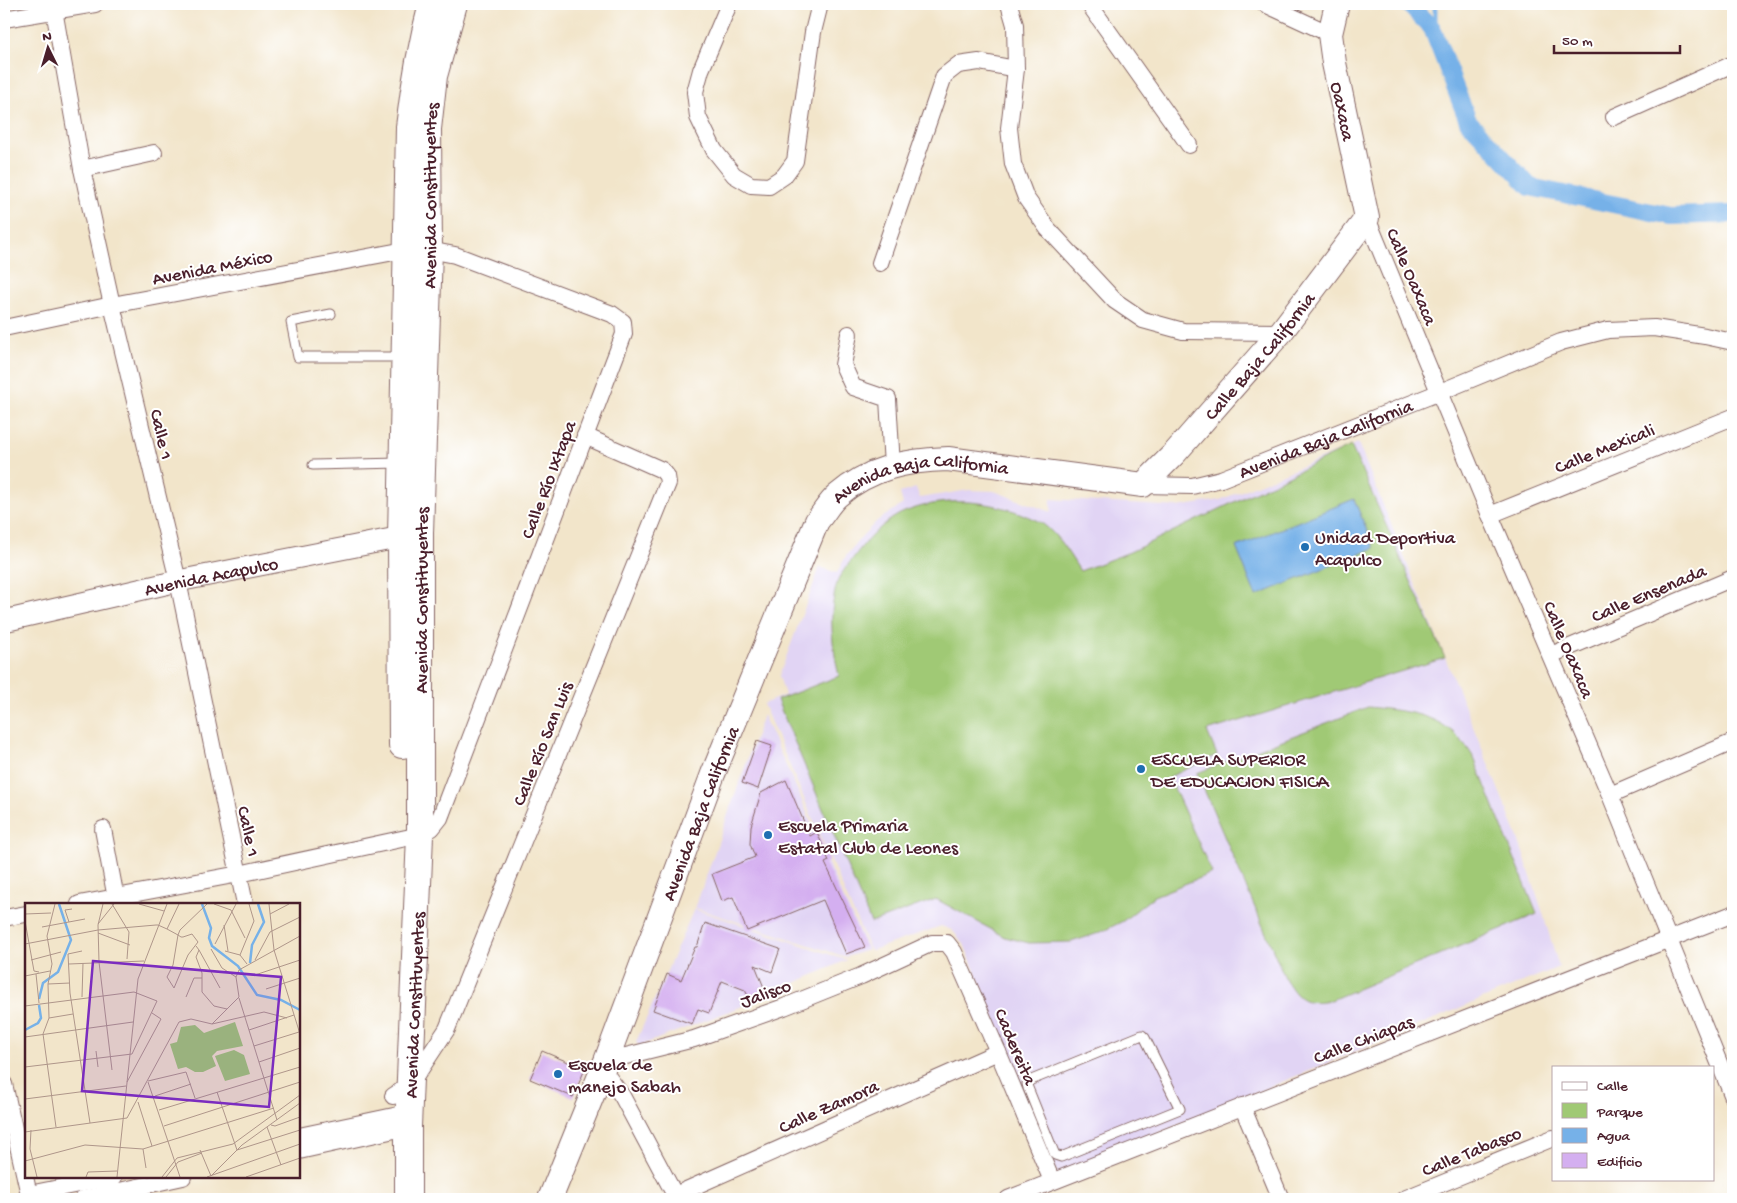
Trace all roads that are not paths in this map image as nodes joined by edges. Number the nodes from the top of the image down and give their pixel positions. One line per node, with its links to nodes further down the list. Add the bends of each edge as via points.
1 (95, 4): 10 (street)
2 (432, 4): 20 (main road, Avenida Constituyentes, via 415,77 410,119)
3 (454, 4): 20 (main road, Avenida Constituyentes, via 434,76)
4 (728, 4): 5 (street, via 695,92 698,117 714,150 734,176 751,185 769,186 784,176 795,162 813,32)
5 (820, 4)
6 (1009, 4): 14 (street, via 1015,25)
7 (1089, 4): 16 (street)
8 (1264, 4): 12 (street)
9 (1336, 4): 12 (main road, Oaxaca)
10 (54, 7): 11 (street); 18 (street, Calle 1)
11 (4, 19)
12 (1330, 34): 19 (main road, Oaxaca)
13 (1733, 64): 15 (street)
14 (1016, 69): 21 (street, via 979,62 958,65 944,76); 25 (street, via 1010,128 1013,164 1026,198 1048,229 1115,301 1143,320 1183,331)
15 (1614, 117)
16 (1189, 145)
17 (154, 153): 18 (street)
18 (82, 169): 22 (street, Calle 1)
19 (1367, 218): 25 (main road, Calle Baja California); 29 (street, Calle Oaxaca)
20 (417, 250): 22 (street, Avenida México); 28 (main road, Avenida Constituyentes); 31 (street, Calle Río Ixtapa, via 465,259 612,314 623,322 624,334)
21 (880, 263)
22 (112, 305): 24 (street, Avenida México); 39 (street, Calle 1)
23 (331, 314): 28 (lane, via 291,322 298,357)
24 (4, 328)
25 (1281, 332): 35 (main road, Calle Baja California)
26 (848, 334): 34 (street, via 843,365 853,387 888,399)
27 (1733, 342): 29 (street, Avenida Baja California, via 1654,328 1608,330 1561,342)
28 (415, 357): 32 (main road, Avenida Constituyentes)
29 (1440, 392): 35 (street, Avenida Baja California, via 1221,479 1192,486); 36 (street, Calle Oaxaca)
30 (1733, 416): 36 (street, Calle Mexicali)
31 (585, 436): 45 (street, Calle Río Ixtapa, via 440,818 432,828); 61 (street, Calle Río San Luis, via 662,470 668,483 447,1029)
32 (413, 463): 33 (lane); 37 (main road, Avenida Constituyentes)
33 (313, 465)
34 (892, 466): 35 (main road, Avenida Baja California, via 919,460 948,459); 56 (main road, Avenida Baja California, via 860,480 836,497 818,521 713,774)
35 (1143, 485)
36 (1490, 515): 41 (street, Calle Oaxaca)
37 (411, 536): 39 (street, Avenida Acapulco); 45 (main road, Avenida Constituyentes)
38 (1733, 578): 41 (street, Calle Ensenada)
39 (178, 581): 40 (street, Avenida Acapulco); 46 (street, Calle 1)
40 (4, 621)
41 (1551, 656): 43 (street, Calle Oaxaca)
42 (1733, 742): 43 (street)
43 (1610, 795): 53 (street, Calle Oaxaca)
44 (103, 829): 47 (street)
45 (411, 836): 46 (street); 61 (main road, Avenida Constituyentes)
46 (239, 874): 47 (street); 49 (street, Calle 1)
47 (116, 901): 48 (street)
48 (91, 903)
49 (244, 903)
50 (25, 914): 52 (street)
51 (1733, 914): 53 (street, Calle Chiapas)
52 (4, 918)
53 (1670, 941): 57 (street, Calle Oaxaca); 60 (street, Calle Chiapas)
54 (932, 943): 55 (street, Cadereita, via 947,943 954,952); 56 (street, Jalisco, via 784,1007 694,1039)
55 (998, 1052): 70 (street, Cadereita); 72 (street, Calle Zamora)
56 (605, 1065): 72 (street); 76 (main road, Avenida Baja California)
57 (1723, 1068): 59 (street, Calle Oaxaca)
58 (4, 1084): 66 (street)
59 (1733, 1097)
60 (1242, 1106): 62 (street, Calle Chiapas); 78 (street)
61 (400, 1111): 63 (street); 65 (street); 74 (main road, Avenida Constituyentes); 75 (main road, Avenida Constituyentes)
62 (1184, 1118): 62 (lane, via 1142,1035 1029,1080 1027,1084 1057,1157); 70 (street, Calle Chiapas)
63 (300, 1136)
64 (1552, 1138): 79 (street, Calle Tabasco)
65 (300, 1151)
66 (25, 1175)
67 (26, 1178): 71 (street)
68 (110, 1178): 71 (street)
69 (178, 1178): 73 (street)
70 (1052, 1181): 77 (street, Calle Chiapas)
71 (30, 1197)
72 (676, 1197)
73 (82, 1199)
74 (392, 1199)
75 (408, 1199)
76 (550, 1199)
77 (1008, 1199)
78 (1281, 1199)
79 (1404, 1199)

